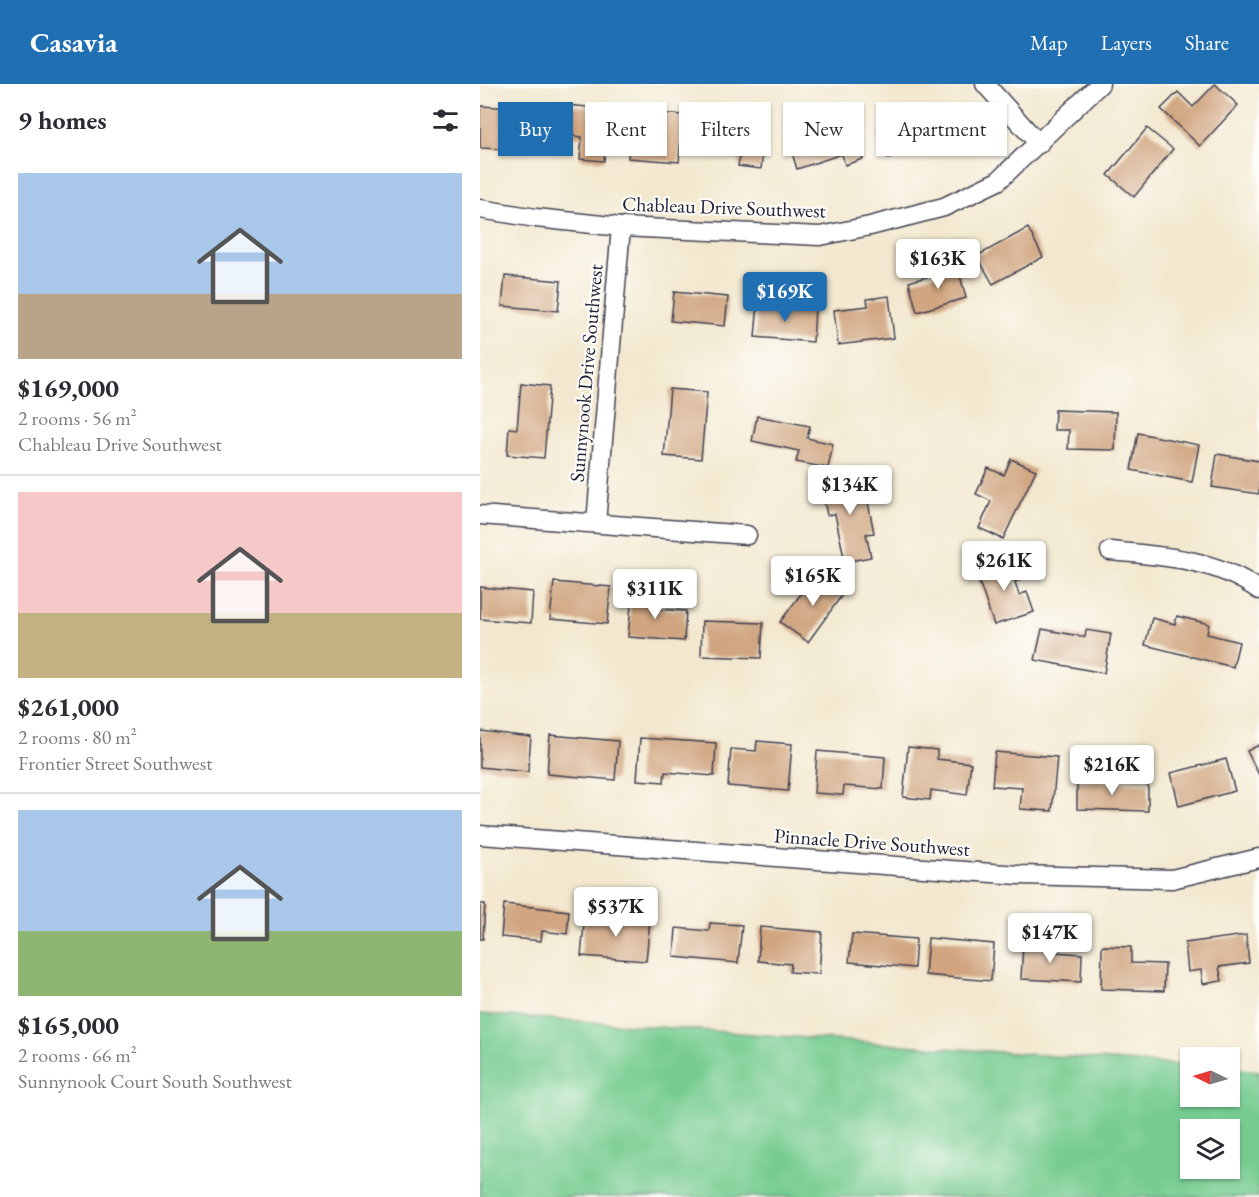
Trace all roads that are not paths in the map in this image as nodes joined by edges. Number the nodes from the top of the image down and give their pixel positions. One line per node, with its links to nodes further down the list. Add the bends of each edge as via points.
1 (985, 84): 3 (street)
2 (1100, 84): 3 (street, Chableau Drive Southwest)
3 (1039, 144): 5 (street, Chableau Drive Southwest, via 998,181 944,207 820,236)
4 (480, 209): 5 (street, Chableau Drive Southwest)
5 (621, 227): 7 (street, Sunnynook Drive Southwest)
6 (480, 515): 7 (street)
7 (596, 524): 8 (street)
8 (747, 535)
9 (1110, 551): 10 (street, via 1205,564)
10 (1259, 590)
11 (480, 835): 12 (street, Pinnacle Drive Southwest, via 1019,875 1172,879)
12 (1259, 858)

